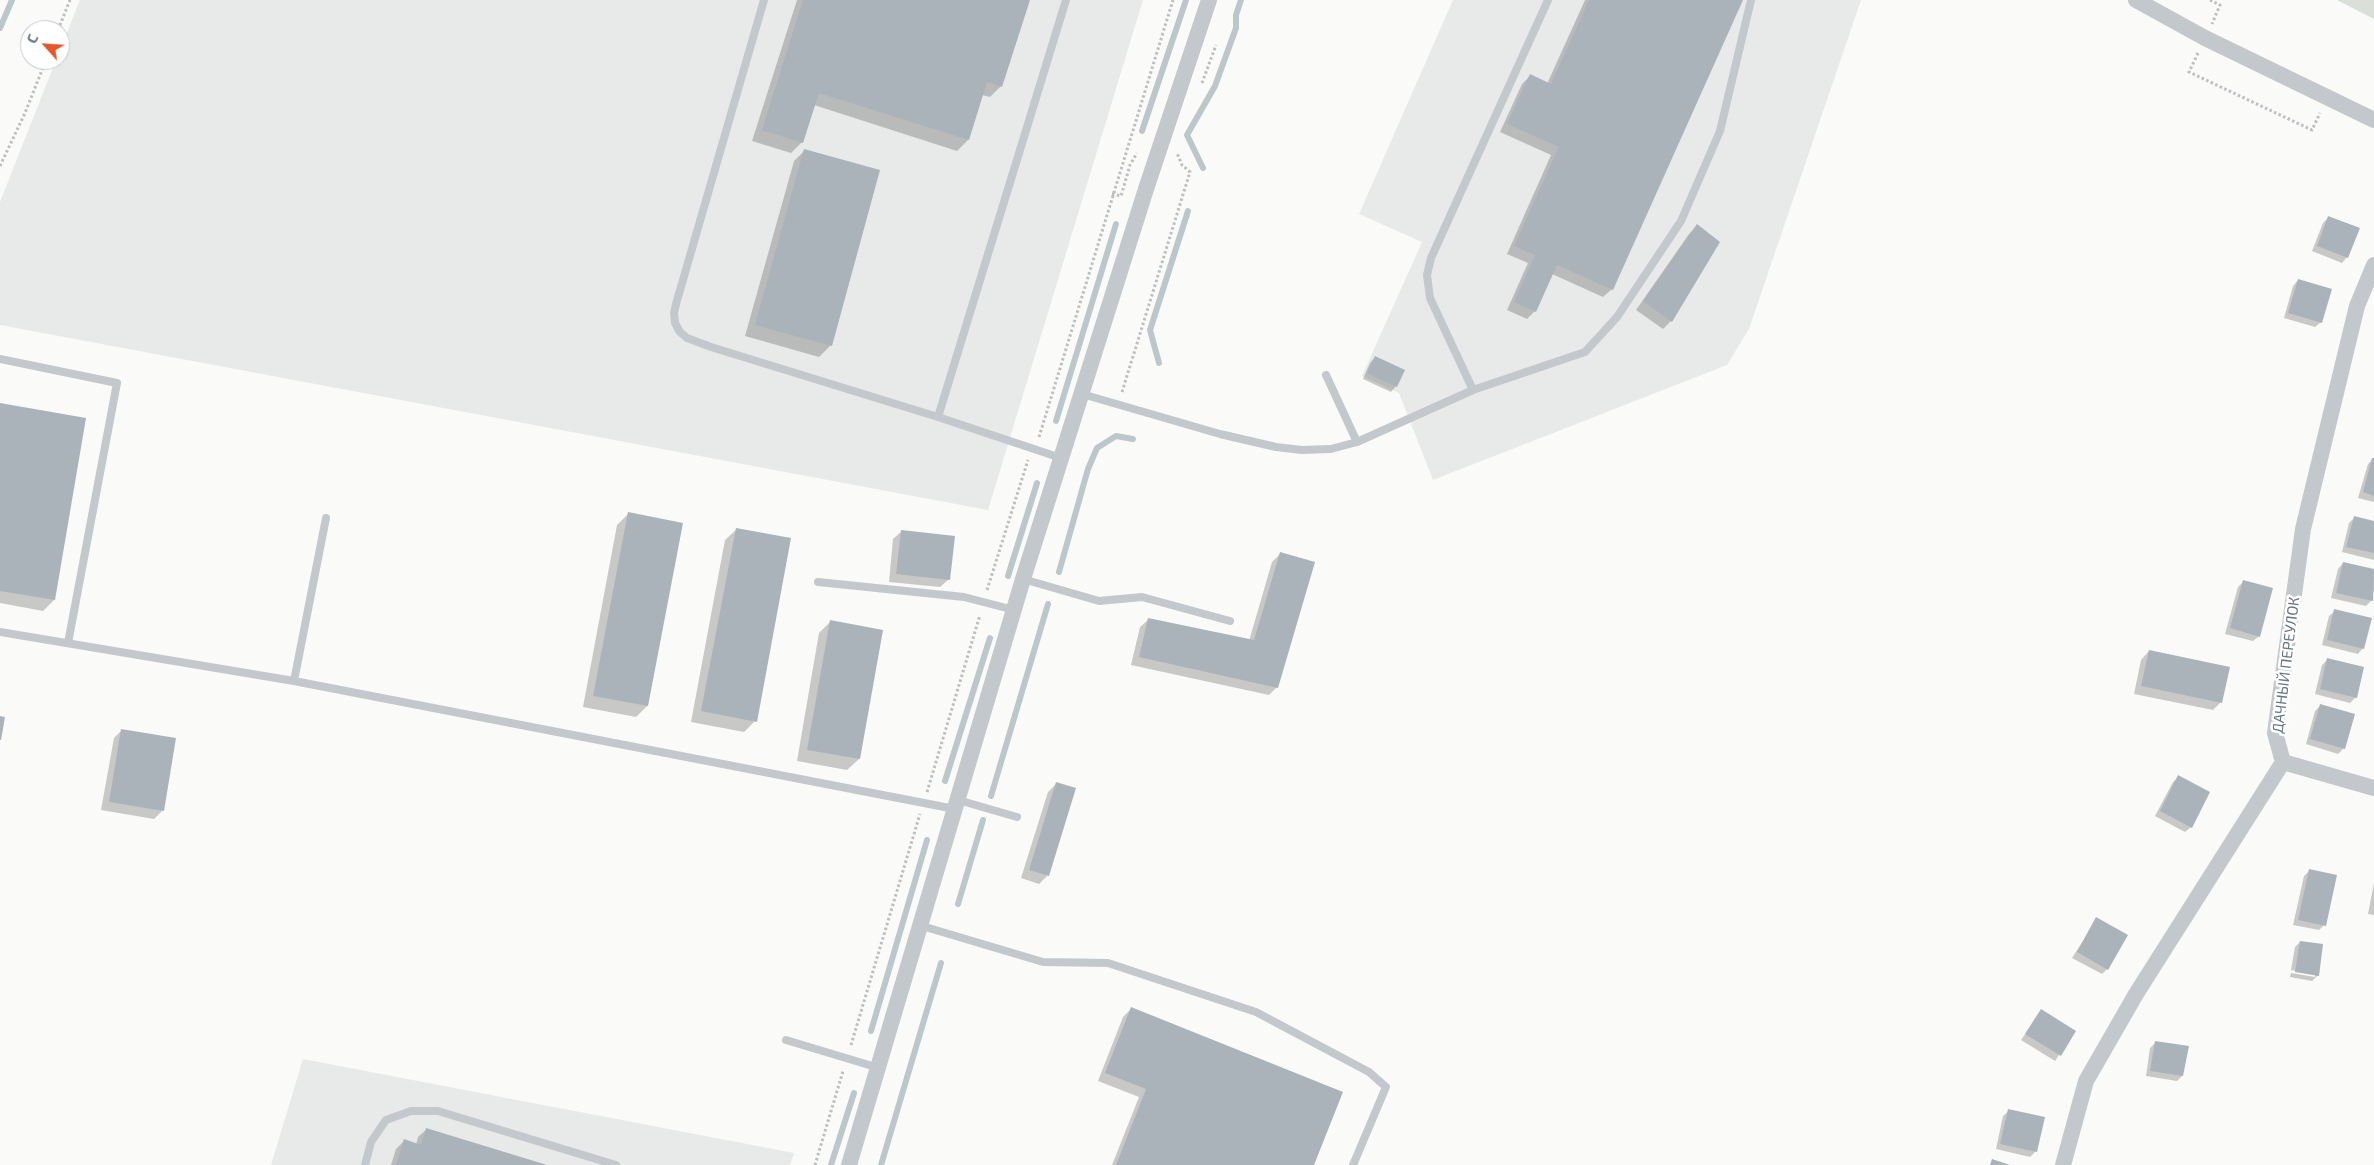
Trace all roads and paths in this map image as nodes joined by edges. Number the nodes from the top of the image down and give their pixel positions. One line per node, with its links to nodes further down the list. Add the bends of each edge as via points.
1 (70, 0): 10 (path)
2 (764, 0): 28 (lane, via 676,304 675,323 687,338 711,347)
3 (1066, 0): 28 (lane)
4 (1173, 0): 20 (path)
5 (1209, 0): 26 (street)
6 (1548, 0): 25 (lane, via 1431,258 1427,275 1430,298)
7 (1751, 0): 25 (lane, via 1720,131 1681,220 1617,317 1585,352)
8 (2136, 0): 17 (street, via 2205,38)
9 (2210, 0): 11 (path, via 2220,5)
10 (62, 20)
11 (2210, 29)
12 (1216, 45): 15 (path)
13 (2201, 48): 16 (path, via 2189,72 2312,130)
14 (42, 70): 19 (path)
15 (1201, 86)
16 (2322, 110)
17 (2374, 120)
18 (1176, 150): 27 (path, via 1182,165 1190,172)
19 (0, 166)
20 (1120, 168): 21 (path); 30 (path)
21 (1129, 171)
22 (2374, 265): 41 (street, ДАЧНЫЙ ПЕРЕУЛОК, via 2357,306 2303,529 2275,733)
23 (0, 359): 39 (lane, via 117,383)
24 (1326, 375): 29 (lane)
25 (1473, 390): 29 (lane)
26 (1082, 394): 27 (lane); 31 (street)
27 (1118, 404): 29 (lane, via 1276,447 1330,449)
28 (938, 417): 30 (lane)
29 (1357, 442)
30 (1035, 450): 31 (lane); 35 (path, via 1028,461)
31 (1062, 459): 33 (street)
32 (326, 518): 40 (lane)
33 (1023, 579): 36 (street); 37 (lane, via 1099,601 1142,596)
34 (818, 582): 35 (lane, via 964,597)
35 (984, 602): 36 (lane); 43 (path)
36 (1014, 610): 44 (street)
37 (1230, 621)
38 (0, 632): 39 (lane)
39 (68, 643): 40 (lane)
40 (294, 681): 43 (lane)
41 (2284, 762): 42 (street); 55 (street, via 2136,994 2086,1082)
42 (2374, 788)
43 (924, 804): 44 (lane); 48 (path)
44 (956, 804): 45 (lane); 46 (street)
45 (1017, 817)
46 (922, 926): 49 (street); 54 (lane, via 1043,962 1108,963 1256,1012 1369,1072 1386,1086)
47 (786, 1040): 48 (lane)
48 (847, 1058): 49 (lane); 52 (path)
49 (879, 1068): 53 (street)
50 (365, 1165): 51 (lane, via 371,1142 386,1120 411,1110 438,1111)
51 (616, 1165)
52 (815, 1165)
53 (849, 1165)
54 (1353, 1165)
55 (2063, 1165)

